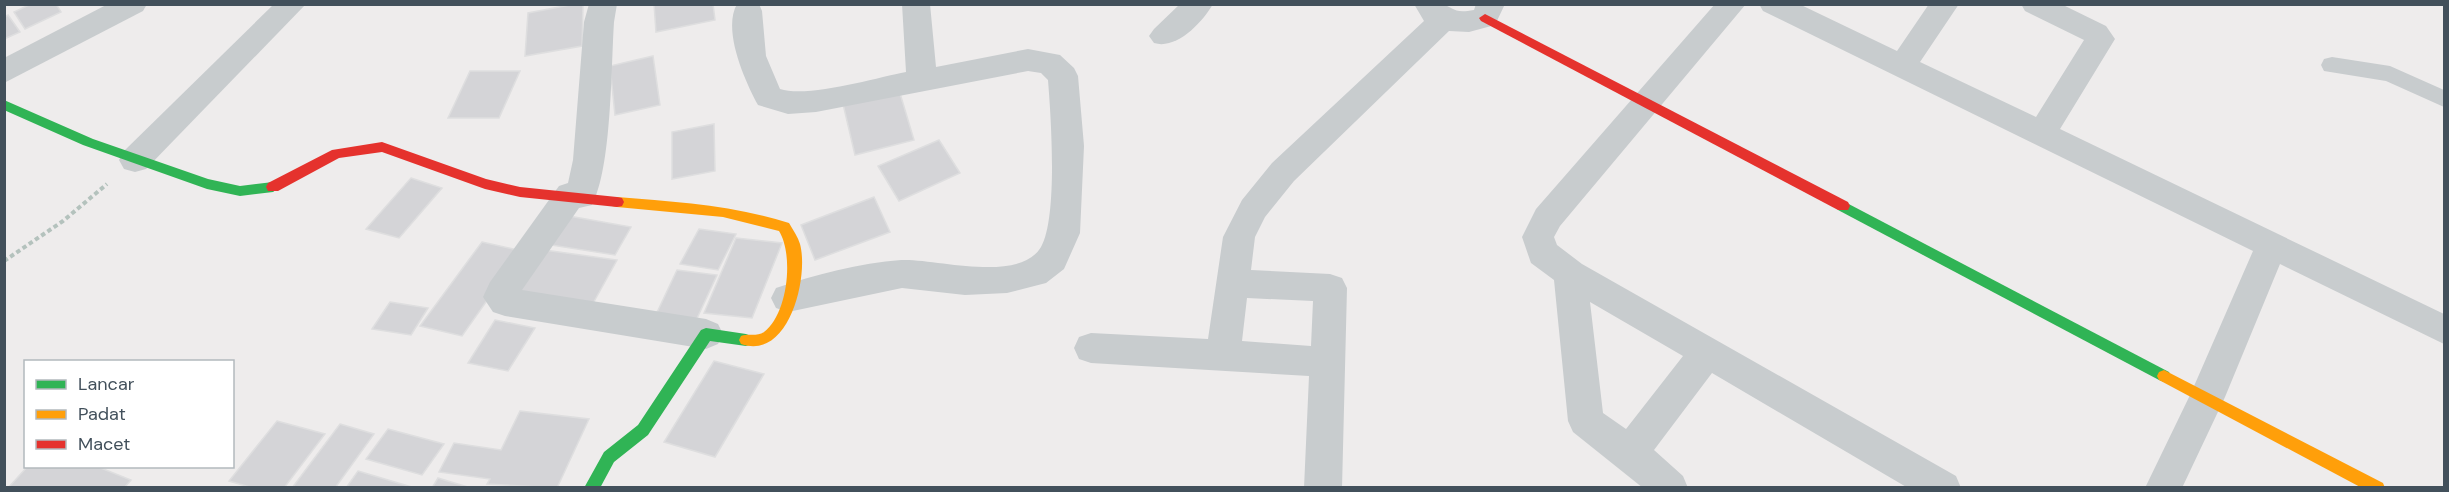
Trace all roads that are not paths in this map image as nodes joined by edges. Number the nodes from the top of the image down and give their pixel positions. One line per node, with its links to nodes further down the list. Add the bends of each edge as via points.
1 (133, 4): 16 (street)
2 (292, 4): 22 (street)
3 (603, 4): 23 (street, via 589,160)
4 (916, 4): 17 (street)
5 (1200, 4): 13 (street)
6 (1732, 4): 19 (street)
7 (1773, 4): 15 (street)
8 (1945, 4): 15 (street)
9 (2035, 4): 21 (street, via 2096,33 2100,39)
10 (748, 11): 17 (street, via 750,61 769,97 788,103 816,101)
11 (1488, 11): 12 (street, via 1465,24); 19 (street)
12 (1436, 12): 26 (street, via 1282,172 1253,209 1239,237)
13 (1164, 36)
14 (2332, 65): 18 (lane, via 2390,74)
15 (1902, 66): 21 (street)
16 (4, 72)
17 (922, 81): 27 (street, via 1028,60 1049,63 1063,76 1068,146 1064,233 1052,259 1034,273 1007,279 965,281 902,274)
18 (2445, 99)
19 (1649, 102): 25 (street, via 1547,218 1538,237 1543,253); 34 (street)
20 (4, 105): 22 (street, via 48,127)
21 (2042, 133): 24 (street)
22 (135, 160): 23 (street, via 240,193 281,184 334,153 382,147 485,184 520,192)
23 (575, 196): 27 (street, via 718,212 784,227 793,243); 29 (street, via 501,297 506,302)
24 (2272, 245): 28 (street); 34 (street)
25 (1570, 274): 31 (street); 35 (street, via 1586,421)
26 (1232, 284): 32 (street); 33 (street, via 1330,288)
27 (789, 298): 29 (street, via 777,330 763,339 749,341)
28 (2445, 330)
29 (706, 334): 37 (street, via 643,430 609,457)
30 (1091, 348): 32 (street)
31 (1707, 352): 35 (street); 36 (street)
32 (1223, 355): 33 (street)
33 (1327, 362): 38 (street)
34 (2207, 397): 40 (street); 41 (street)
35 (1630, 453): 39 (street)
36 (1920, 481)
37 (591, 488)
38 (1323, 488)
39 (1670, 488)
40 (2163, 488)
41 (2378, 488)

